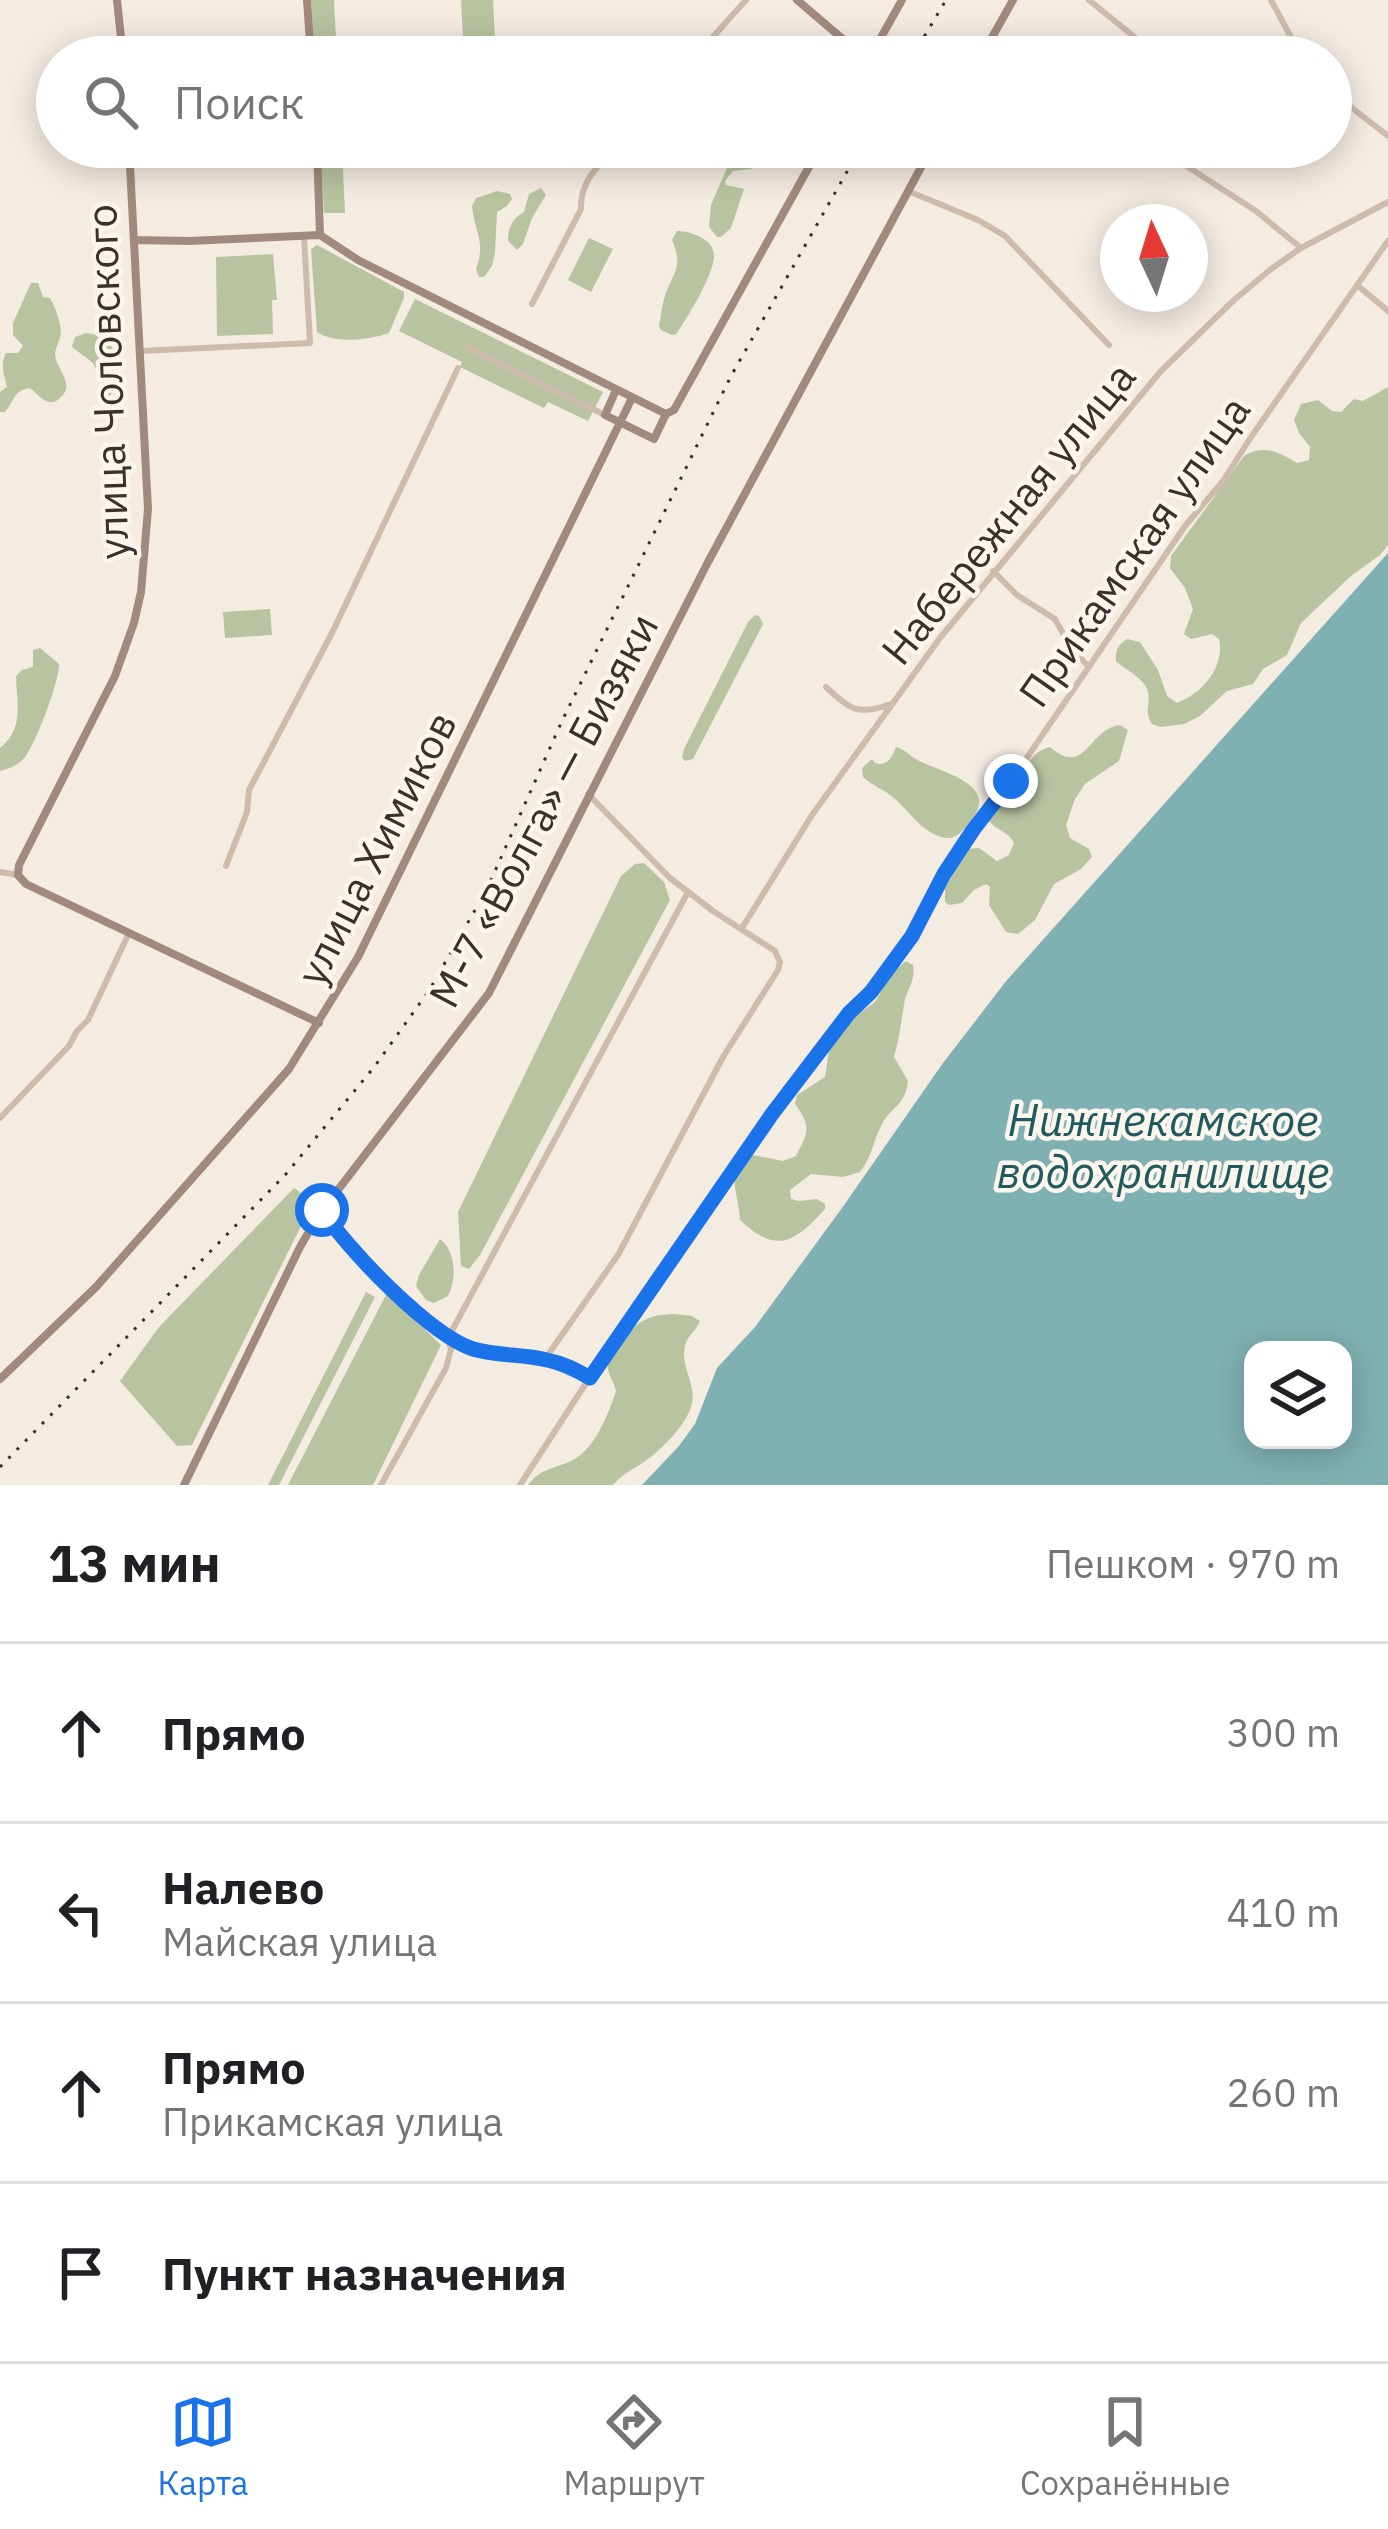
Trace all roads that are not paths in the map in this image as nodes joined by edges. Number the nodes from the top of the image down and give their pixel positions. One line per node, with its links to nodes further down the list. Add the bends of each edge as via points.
1 (117, 0): 9 (main road)
2 (307, 0): 10 (main road)
3 (746, 0): 11 (street)
4 (797, 0): 12 (main road)
5 (902, 0): 13 (main road)
6 (1013, 0): 14 (main road)
7 (1089, 0): 15 (street)
8 (1271, 0): 16 (street)
9 (121, 36)
10 (310, 36)
11 (714, 36)
12 (841, 36)
13 (880, 36)
14 (993, 36)
15 (1133, 36)
16 (1290, 36)
17 (1352, 108): 18 (street)
18 (1388, 136)
19 (130, 168): 29 (main road, улица Чоловского)
20 (318, 168): 27 (main road)
21 (597, 168): 33 (street)
22 (808, 168): 41 (main road)
23 (921, 168): 25 (main road, М-7 «Волга» — Бизяки)
24 (1189, 168): 31 (street)
25 (908, 191): 35 (street, via 1004,236); 48 (main road, М-7 «Волга» — Бизяки)
26 (1388, 202): 31 (street, Набережная улица)
27 (320, 235): 28 (main road); 39 (main road)
28 (304, 236): 29 (main road); 37 (street, via 310,343)
29 (135, 240): 37 (main road, улица Чоловского)
30 (1388, 241): 32 (street, Прикамская улица)
31 (1301, 248): 44 (street, Набережная улица, via 1180,352)
32 (1357, 285): 34 (street); 45 (street, Прикамская улица)
33 (532, 304)
34 (1388, 311)
35 (1108, 345)
36 (468, 348): 42 (street)
37 (141, 351): 51 (main road, улица Чоловского, via 148,509 137,610 115,676)
38 (458, 368): 49 (street, via 249,790)
39 (616, 390): 40 (main road); 42 (main road)
40 (632, 398): 41 (main road); 43 (main road, улица Химиков)
41 (666, 414): 43 (main road, via 654,439)
42 (604, 415): 43 (main road)
43 (620, 422): 55 (main road, улица Химиков)
44 (993, 572): 45 (street, via 1055,619); 47 (street, Набережная улица)
45 (1089, 667): 60 (street, Прикамская улица, via 944,874 912,936 772,1114)
46 (826, 687): 47 (street, via 856,710)
47 (894, 703): 53 (street, Набережная улица)
48 (588, 794): 52 (street); 57 (main road, М-7 «Волга» — Бизяки, via 489,993)
49 (226, 866)
50 (0, 872): 51 (street)
51 (18, 875): 54 (main road, улица Химиков)
52 (688, 892): 53 (street); 58 (street)
53 (742, 928): 59 (street, via 775,951 778,970 618,1256)
54 (129, 932): 55 (main road, улица Химиков); 56 (street, via 88,1020)
55 (319, 1023): 61 (main road, via 289,1069 96,1287)
56 (0, 1118)
57 (322, 1210): 58 (street); 62 (main road, М-7 «Волга» — Бизяки)
58 (448, 1338): 59 (street); 63 (street, via 446,1368)
59 (545, 1359): 60 (street)
60 (590, 1378): 64 (street, Прикамская улица)
61 (0, 1379)
62 (184, 1485)
63 (381, 1485)
64 (520, 1485)

